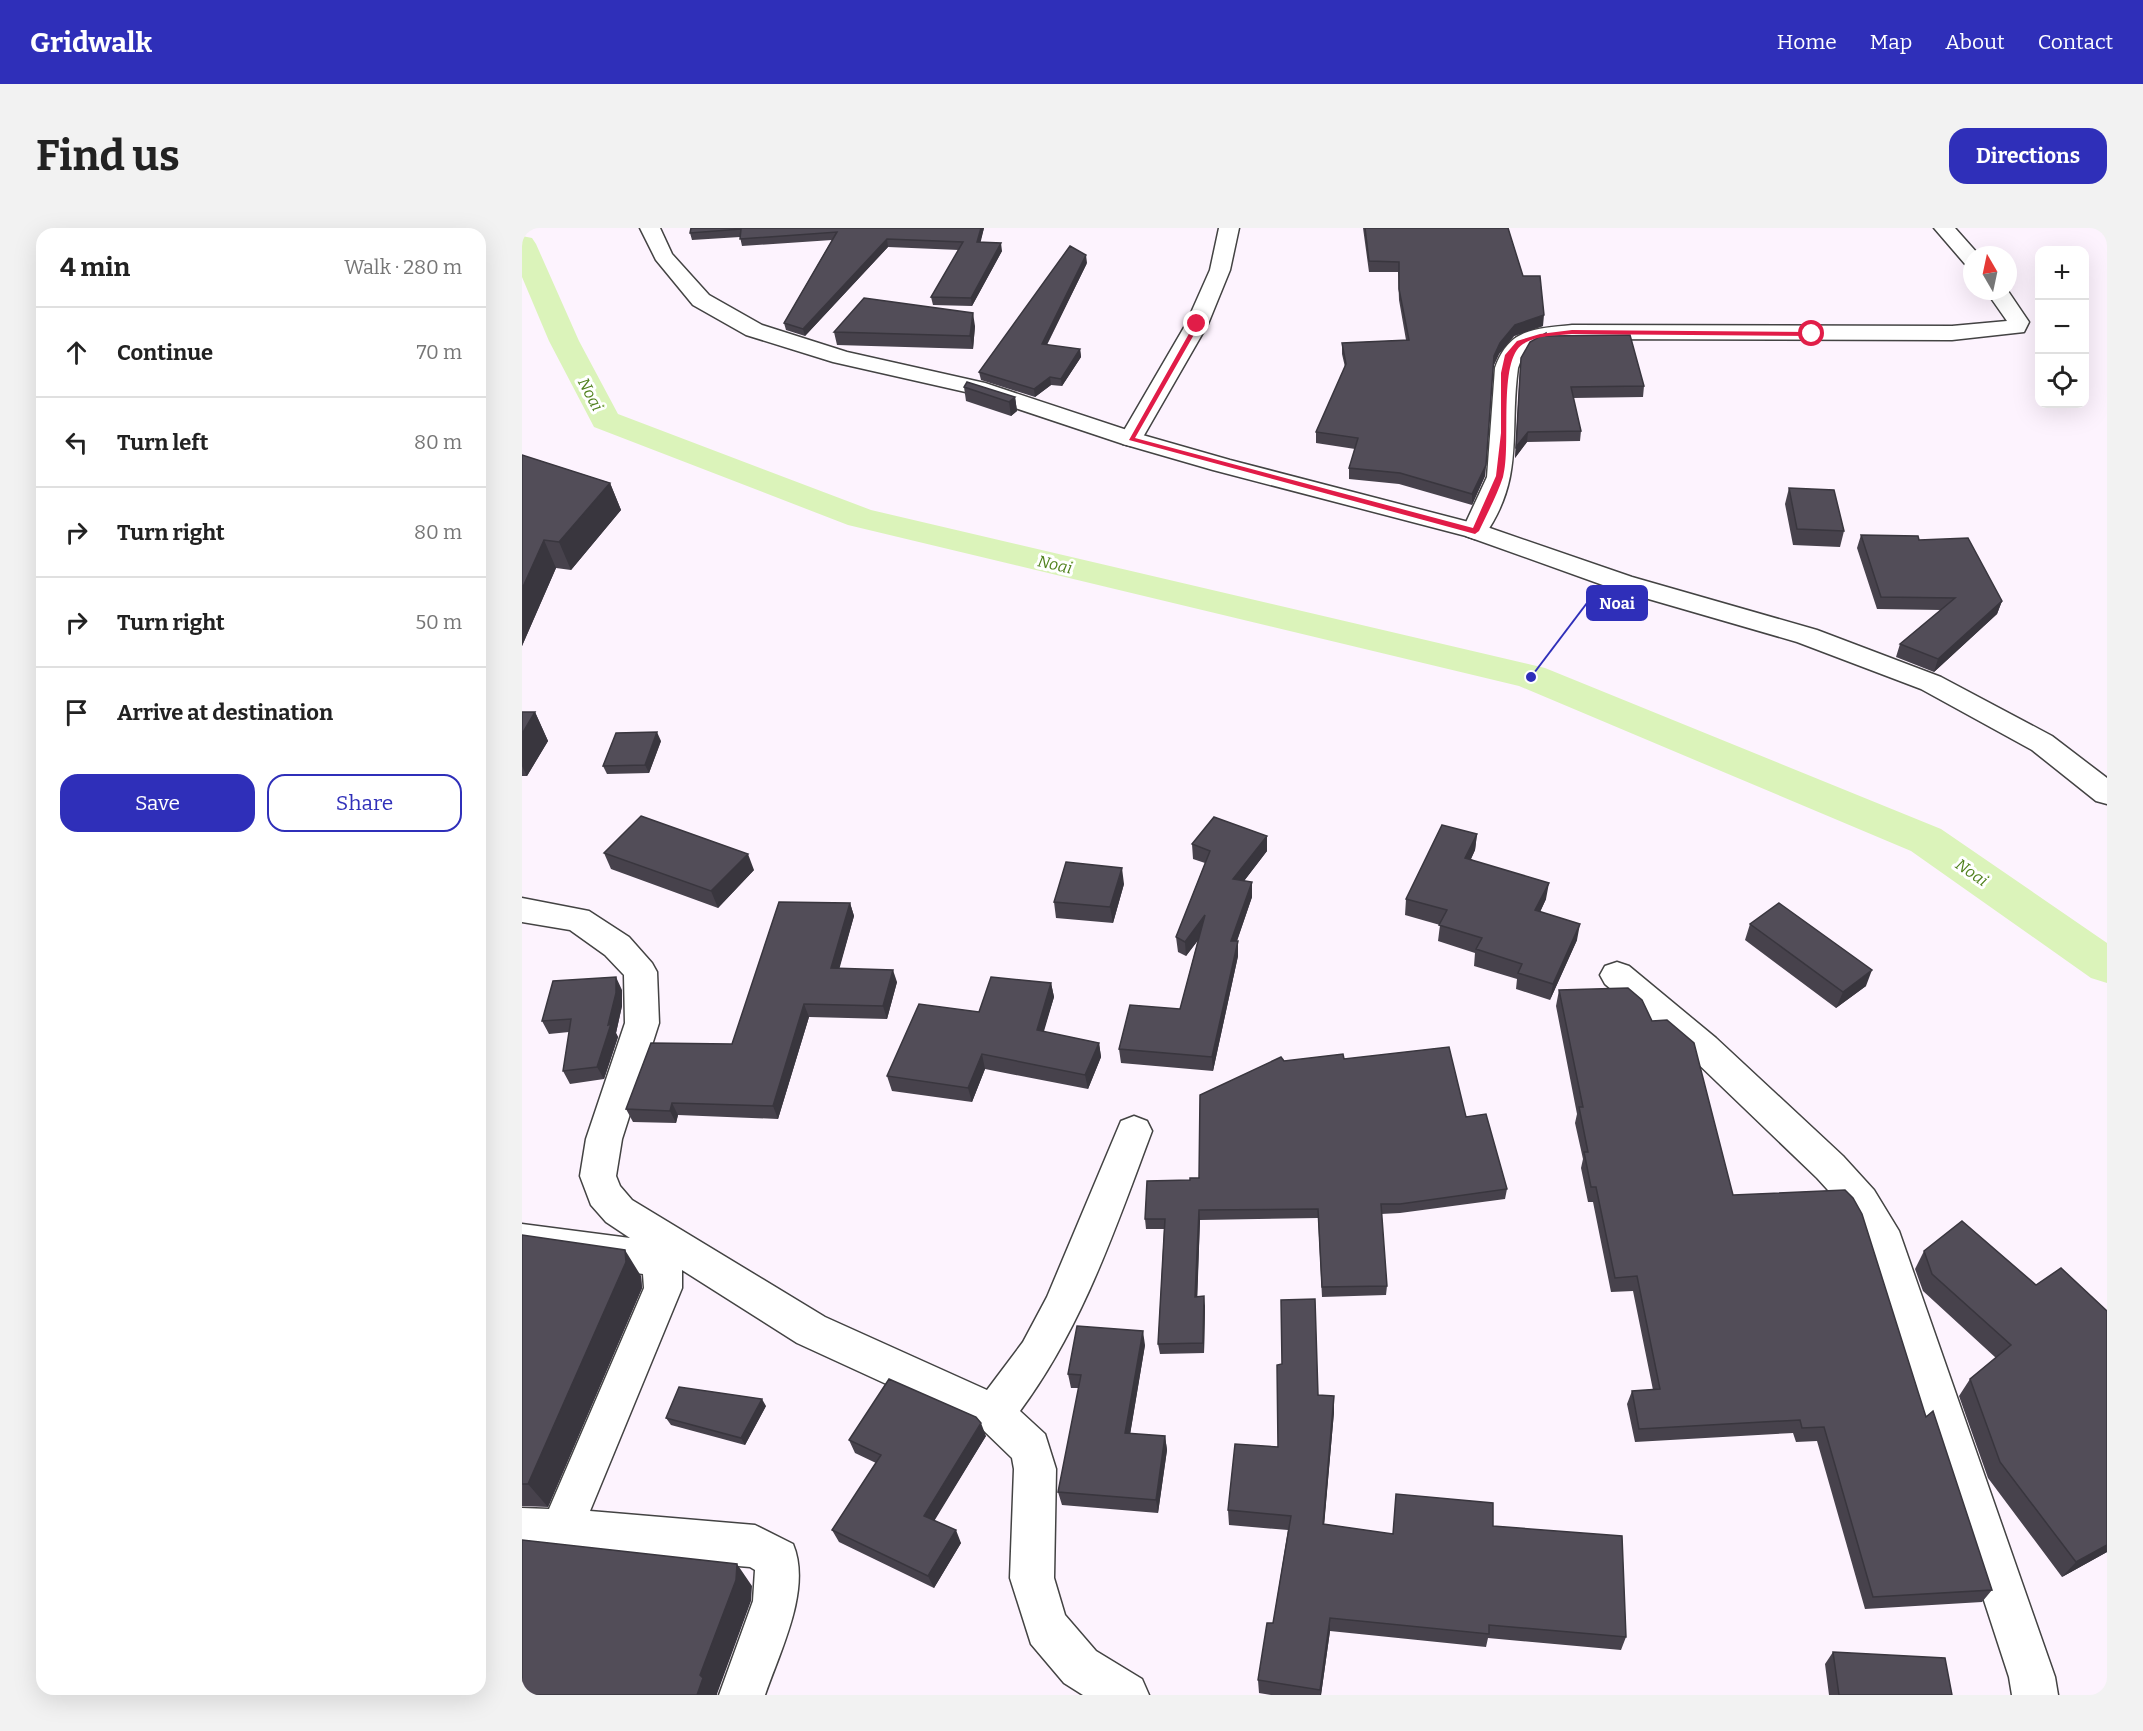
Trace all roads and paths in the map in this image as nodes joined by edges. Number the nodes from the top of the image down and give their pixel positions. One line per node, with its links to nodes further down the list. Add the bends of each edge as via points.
1 (650, 228): 6 (street, via 663,256 701,300 754,330 840,357 977,388)
2 (1229, 228): 6 (street, via 1220,270 1197,324)
3 (1944, 228): 4 (street)
4 (1963, 250)
5 (2003, 300): 7 (street, via 2018,322 2016,327 1952,333 1572,332 1520,343 1509,355 1504,373 1499,476)
6 (1131, 439): 7 (street)
7 (1475, 531): 8 (street, via 1623,583 1807,636 1931,682 2042,743)
8 (2107, 794)
9 (522, 910): 13 (street, via 578,919 617,946 640,972 642,1023 604,1139 598,1176 604,1194 619,1212 811,1330)
10 (1617, 975): 17 (street, via 1704,1048 1830,1167 1861,1201 1886,1243)
11 (1134, 1131): 13 (street, via 1065,1302 1030,1366)
12 (522, 1240): 14 (street, via 636,1255 657,1261 664,1272 663,1288)
13 (994, 1413): 16 (street, via 1030,1448 1035,1469 1032,1578 1047,1628 1080,1667)
14 (542, 1530): 15 (street, via 755,1546 778,1559 775,1601)
15 (742, 1695)
16 (1126, 1695)
17 (2035, 1695)

